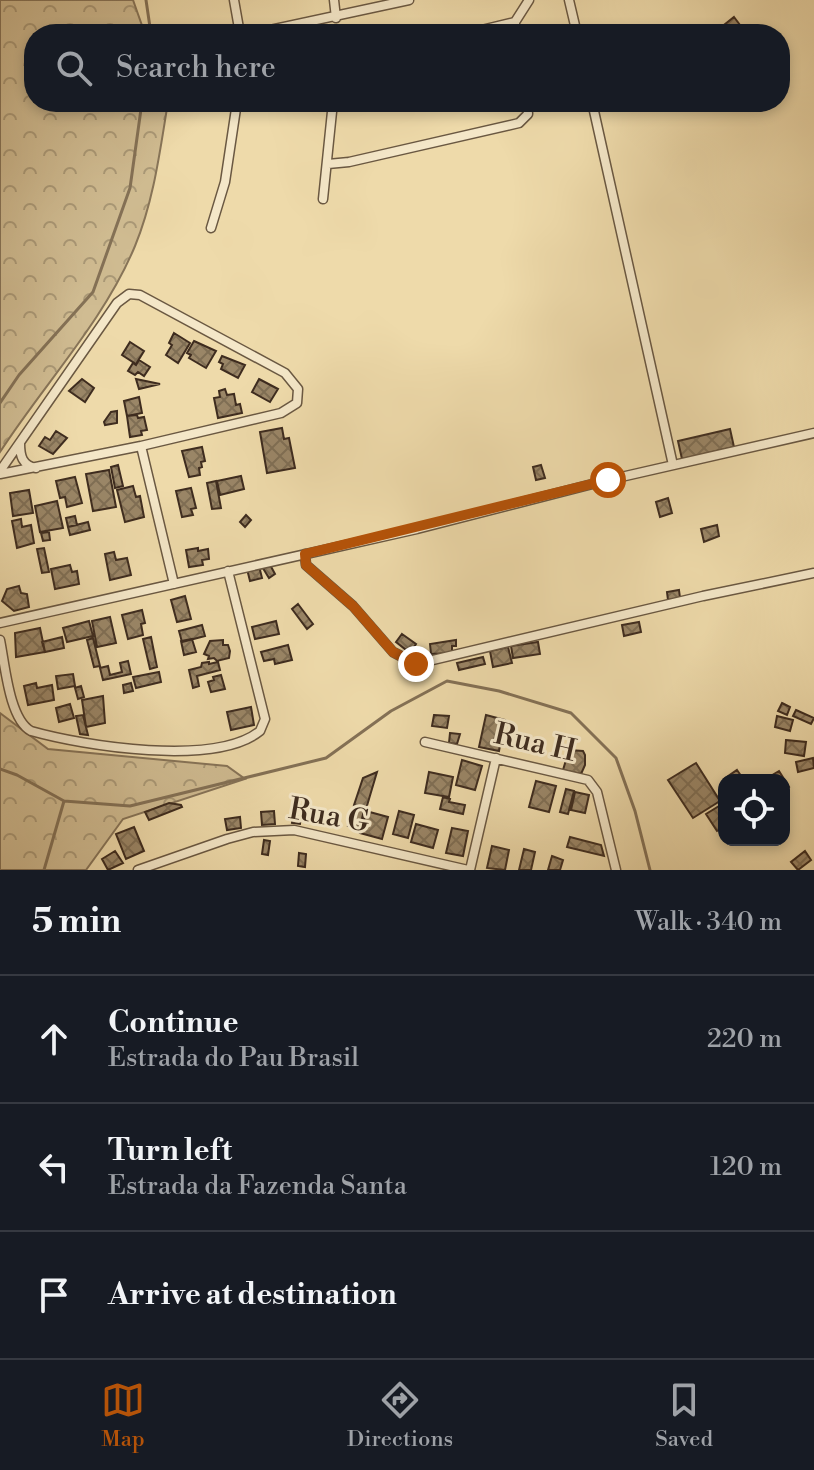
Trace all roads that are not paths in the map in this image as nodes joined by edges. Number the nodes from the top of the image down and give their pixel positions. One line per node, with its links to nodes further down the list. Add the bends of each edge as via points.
1 (234, 0): 8 (street)
2 (334, 0): 6 (street)
3 (409, 0): 6 (street)
4 (529, 0): 7 (street)
5 (569, 0): 11 (street)
6 (336, 18): 9 (street)
7 (515, 22): 10 (street)
8 (238, 24)
9 (304, 24)
10 (507, 24)
11 (575, 24)
12 (236, 112): 18 (street, via 225,182)
13 (332, 112): 16 (street)
14 (528, 112): 16 (street, via 519,123)
15 (594, 112): 22 (street)
16 (328, 164): 17 (street)
17 (323, 199)
18 (211, 228)
19 (813, 436): 22 (street)
20 (20, 443): 21 (street, via 117,303 129,294 140,295 285,373 298,389 294,407 281,413); 23 (street, via 22,461); 24 (street)
21 (141, 446): 23 (street); 28 (street)
22 (673, 465): 25 (street)
23 (37, 468): 24 (street)
24 (0, 473)
25 (305, 554): 26 (street); 27 (street, via 306,565 353,606 393,652 416,664)
26 (228, 571): 28 (street); 30 (street, via 265,719 260,731 246,739 197,748 130,749 31,731 17,716)
27 (814, 573)
28 (174, 584): 29 (street)
29 (0, 623)
30 (0, 640)
31 (425, 742): 32 (street, Rua H)
32 (496, 758): 34 (street); 35 (street, Rua H, via 593,784)
33 (138, 870): 34 (street, Rua G, via 253,832 294,830)
34 (469, 870)
35 (616, 870)

